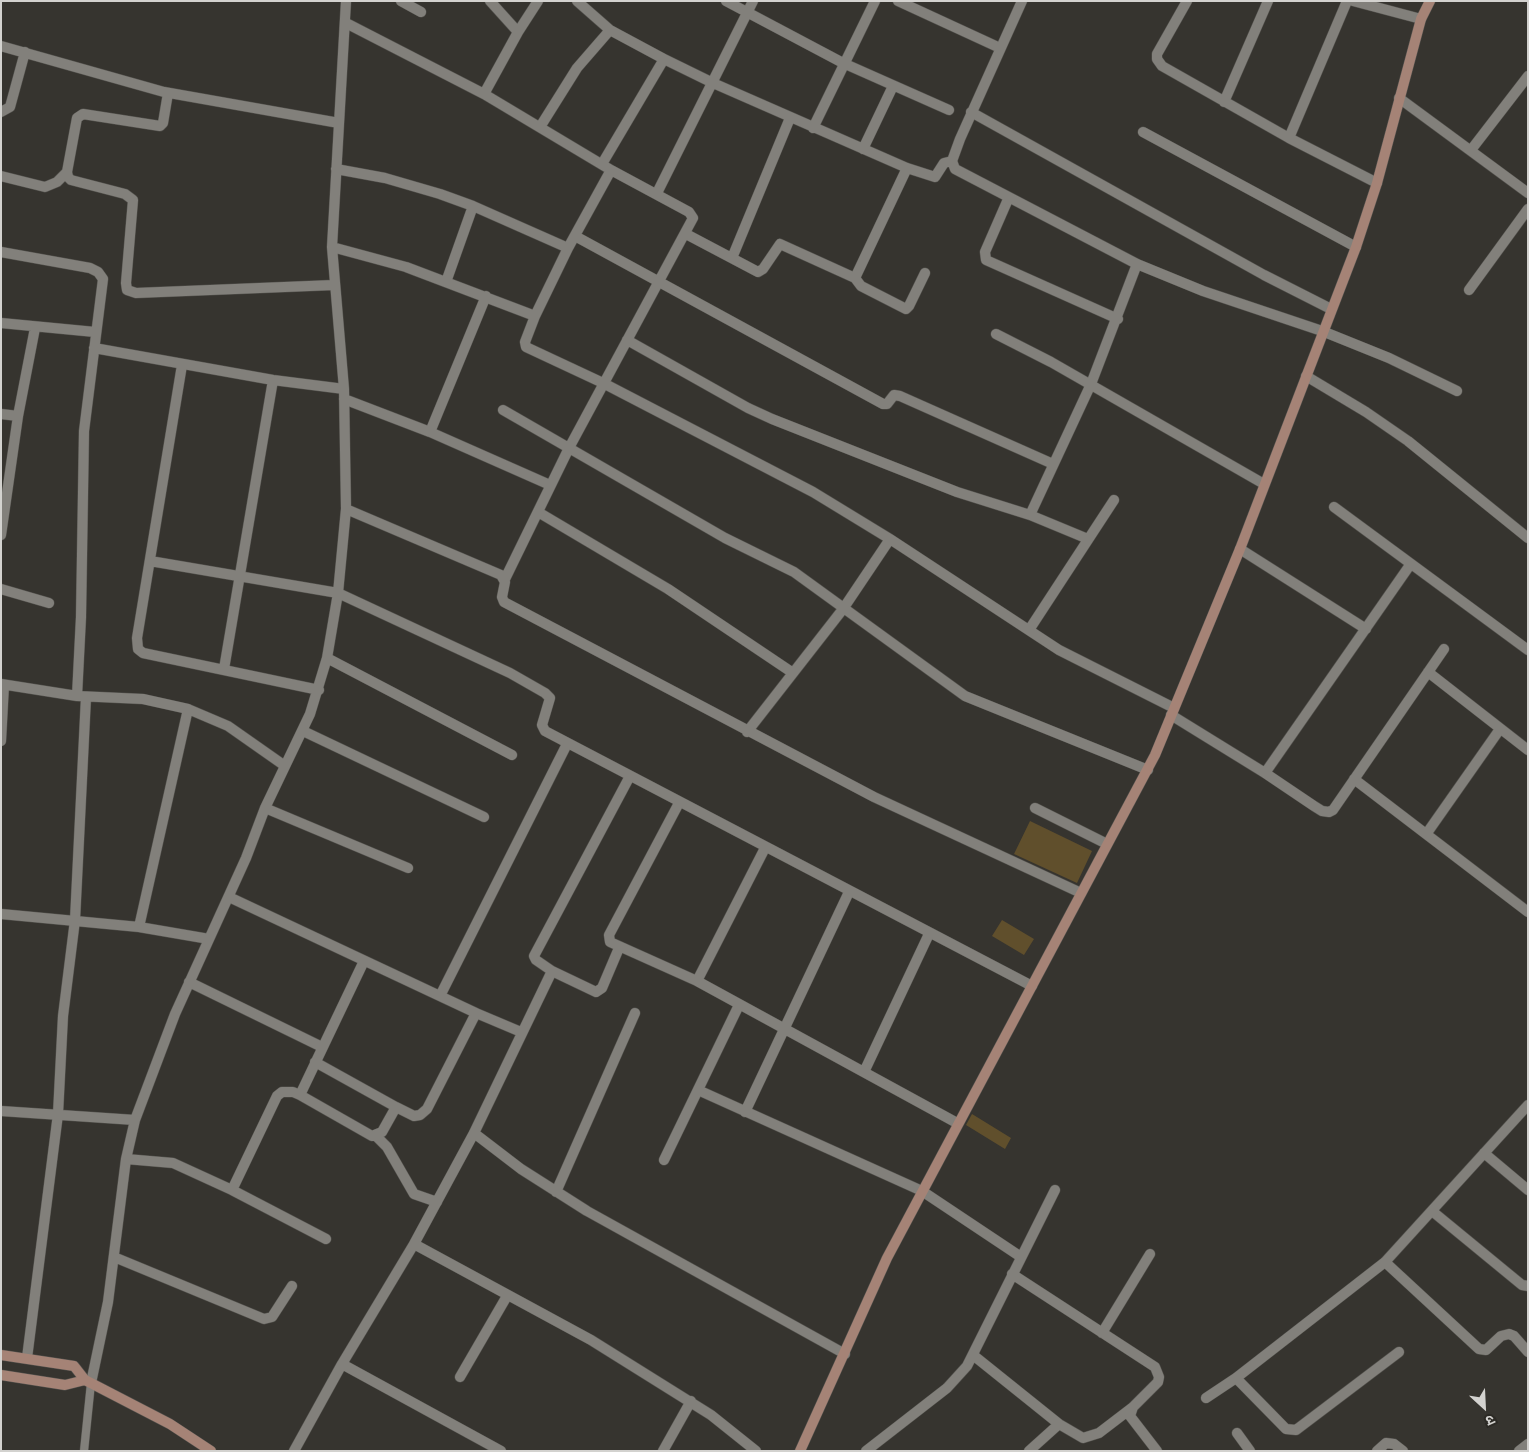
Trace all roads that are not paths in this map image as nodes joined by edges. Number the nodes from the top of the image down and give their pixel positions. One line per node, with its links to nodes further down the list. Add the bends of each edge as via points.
1 (346, 1): 19 (street)
2 (401, 1): 16 (street)
3 (490, 1): 21 (street)
4 (538, 1): 21 (street)
5 (578, 1): 20 (street)
6 (726, 1): 17 (street)
7 (752, 1): 17 (street)
8 (875, 1): 26 (street)
9 (898, 1): 23 (street)
10 (1022, 1): 23 (street)
11 (1187, 1): 33 (street, via 1156,54 1157,59 1162,66)
12 (1268, 1): 33 (street)
13 (1347, 1): 42 (street)
14 (1353, 1): 18 (street)
15 (1430, 1): 18 (street)
16 (421, 12)
17 (748, 14): 26 (street); 28 (street)
18 (1421, 19): 32 (street)
19 (346, 23): 31 (street); 38 (street)
20 (610, 30): 25 (street); 39 (street, via 577,68)
21 (518, 32): 31 (street)
22 (1, 46): 24 (street)
23 (1000, 48): 36 (street)
24 (25, 52): 30 (street); 35 (street, via 10,107)
25 (664, 59): 28 (street); 46 (street)
26 (843, 63): 29 (street); 40 (street)
27 (1528, 76): 44 (street)
28 (713, 83): 37 (street); 53 (street)
29 (893, 86): 34 (street); 43 (street)
30 (168, 93): 38 (street); 50 (street, via 163,123 157,127 80,115)
31 (484, 94): 39 (street)
32 (1399, 98): 44 (street); 52 (street)
33 (1224, 102): 42 (street)
34 (949, 110)
35 (1, 112)
36 (971, 112): 45 (street); 73 (street)
37 (790, 118): 40 (street); 64 (street)
38 (339, 124): 48 (street)
39 (540, 127): 46 (street)
40 (813, 128): 43 (street)
41 (1143, 132): 61 (street)
42 (1289, 138): 52 (street)
43 (864, 149): 47 (street)
44 (1471, 150): 54 (street)
45 (952, 161): 47 (street, via 944,164 935,177); 55 (street, via 958,171)
46 (602, 164): 49 (street)
47 (907, 168): 67 (street)
48 (336, 170): 56 (street, via 413,185); 60 (street)
49 (611, 170): 53 (street); 59 (street)
50 (67, 172): 51 (street, via 57,182 45,187); 70 (street, via 71,180 125,194 132,200 126,283 127,290 131,292)
51 (1, 176)
52 (1377, 183): 61 (street)
53 (657, 193): 58 (street, via 692,215 693,221)
54 (1528, 193)
55 (1009, 197): 65 (street); 75 (street, via 985,252 986,260)
56 (473, 206): 62 (street); 68 (street)
57 (1528, 209): 71 (street)
58 (686, 234): 64 (street); 69 (street)
59 (575, 236): 62 (street); 69 (street)
60 (332, 247): 68 (street, via 406,267); 70 (street)
61 (1356, 247): 73 (street)
62 (568, 248): 74 (street)
63 (1, 252): 78 (street, via 98,272 103,282)
64 (732, 258): 67 (street, via 760,272 777,245 783,244)
65 (1137, 264): 75 (street); 79 (street, via 1203,291)
66 (925, 273): 67 (street, via 910,306 906,308 860,286)
67 (855, 278)
68 (446, 282): 72 (street)
69 (658, 283): 81 (street); 95 (street, via 883,404 888,404 894,395 900,396)
70 (334, 286): 89 (street)
71 (1470, 290)
72 (486, 296): 74 (street); 93 (street)
73 (1331, 309): 79 (street)
74 (535, 316): 86 (street, via 526,347)
75 (1118, 319): 87 (street)
76 (1, 324): 77 (street)
77 (35, 328): 78 (street); 92 (street)
78 (95, 332): 82 (street)
79 (1322, 332): 84 (street); 88 (street)
80 (996, 334): 87 (street)
81 (627, 340): 86 (street); 102 (street, via 772,419 957,492)
82 (94, 348): 83 (street); 126 (street, via 84,431)
83 (182, 365): 85 (street); 108 (street)
84 (1306, 376): 96 (street); 104 (street, via 1408,441)
85 (272, 380): 89 (street); 110 (street)
86 (603, 383): 94 (street); 105 (street, via 813,492)
87 (1091, 384): 95 (street); 96 (street)
88 (1457, 390)
89 (344, 394): 93 (street); 100 (street)
90 (503, 410): 94 (street)
91 (1, 414): 92 (street)
92 (18, 416): 103 (street)
93 (430, 432): 97 (street)
94 (569, 448): 97 (street); 115 (street, via 725,538 794,572)
95 (1053, 464): 102 (street)
96 (1264, 484): 107 (street)
97 (550, 485): 101 (street)
98 (1114, 500): 106 (street)
99 (1334, 507): 109 (street)
100 (346, 509): 111 (street); 113 (street)
101 (538, 512): 111 (street); 123 (street, via 668,589)
102 (1030, 516): 106 (street)
103 (1, 535)
104 (1528, 538)
105 (890, 539): 115 (street); 117 (street)
106 (1088, 539): 117 (street)
107 (1240, 549): 116 (street); 128 (street)
108 (150, 561): 110 (street); 121 (street, via 136,638 138,648 144,653)
109 (1410, 565): 116 (street); 119 (street)
110 (240, 578): 113 (street); 121 (street)
111 (505, 579): 131 (street, via 504,602)
112 (1, 589): 114 (street)
113 (338, 593): 120 (street); 133 (street, via 510,673 545,693 550,702 542,728)
114 (49, 603)
115 (843, 609): 123 (street); 137 (street, via 965,696)
116 (1366, 629): 138 (street)
117 (1029, 630): 128 (street)
118 (1444, 649): 122 (street)
119 (1528, 650)
120 (327, 658): 125 (street); 135 (street)
121 (224, 669): 125 (street)
122 (1428, 672): 129 (street); 140 (street)
123 (792, 673): 131 (street)
124 (3, 684): 126 (street); 132 (street)
125 (319, 690): 130 (street)
126 (81, 696): 127 (street, via 143,699); 154 (street)
127 (188, 709): 136 (street, via 238,733); 155 (street)
128 (1172, 711): 137 (street); 138 (street)
129 (1500, 729): 134 (street); 145 (street)
130 (303, 732): 136 (street); 144 (street)
131 (747, 732): 150 (street, via 938,829)
132 (1, 741)
133 (566, 744): 139 (street); 164 (street)
134 (1528, 750)
135 (512, 755)
136 (285, 766): 142 (street)
137 (1148, 770): 146 (street)
138 (1265, 773): 140 (street, via 1325,812 1333,810)
139 (630, 776): 141 (street); 160 (street, via 534,953 536,960)
140 (1354, 779): 145 (street)
141 (680, 803): 147 (street); 158 (street, via 609,935 608,940)
142 (265, 808): 148 (street); 151 (street)
143 (1035, 808): 146 (street)
144 (484, 817)
145 (1427, 833): 152 (street)
146 (1107, 844): 150 (street)
147 (765, 848): 149 (street); 161 (street)
148 (408, 868)
149 (849, 892): 156 (street); 168 (street)
150 (1081, 893): 163 (street)
151 (228, 897): 157 (street); 159 (street)
152 (1528, 912)
153 (1, 914): 154 (street)
154 (75, 920): 155 (street); 179 (street, via 64,1007)
155 (139, 927): 157 (street)
156 (929, 934): 163 (street); 172 (street)
157 (209, 939): 162 (street)
158 (619, 948): 160 (street, via 599,991); 161 (street)
159 (364, 961): 164 (street); 170 (street)
160 (552, 971): 169 (street)
161 (697, 981): 165 (street)
162 (189, 982): 170 (street); 180 (street)
163 (1032, 986): 181 (street)
164 (440, 996): 167 (street)
165 (739, 1005): 168 (street); 173 (street)
166 (635, 1012): 191 (street)
167 (476, 1013): 169 (street); 176 (street, via 426,1109 414,1116)
168 (783, 1029): 172 (street); 178 (street)
169 (521, 1032): 182 (street)
170 (322, 1047): 171 (street)
171 (315, 1062): 174 (street); 176 (street)
172 (864, 1072): 181 (street)
173 (698, 1090): 178 (street); 186 (street)
174 (300, 1095): 183 (street); 187 (street, via 287,1092 277,1096)
175 (1528, 1105): 184 (street)
176 (396, 1108): 183 (street, via 382,1132)
177 (1, 1111): 179 (street)
178 (744, 1112): 190 (street)
179 (58, 1114): 180 (street); 210 (street)
180 (135, 1120): 185 (street)
181 (957, 1123): 190 (street)
182 (474, 1133): 191 (street); 192 (street)
183 (376, 1136): 192 (street, via 387,1147 414,1194)
184 (1484, 1153): 189 (street); 193 (street)
185 (126, 1159): 187 (street, via 173,1162); 197 (street)
186 (664, 1160)
187 (232, 1190): 194 (street)
188 (1055, 1190): 198 (street)
189 (1528, 1190)
190 (922, 1191): 198 (street); 207 (street, via 887,1258)
191 (556, 1192): 207 (street)
192 (436, 1202): 195 (street)
193 (1432, 1211): 199 (street); 202 (street, via 1522,1285)
194 (326, 1239)
195 (414, 1244): 203 (street); 211 (street)
196 (1150, 1254): 204 (street)
197 (114, 1257): 201 (street, via 264,1319 272,1317); 215 (street, via 108,1302)
198 (1021, 1257): 200 (street)
199 (1384, 1262): 206 (street, via 1479,1349 1486,1350 1500,1336 1509,1334); 214 (street)
200 (1012, 1274): 204 (street); 209 (street)
201 (292, 1286)
202 (1528, 1286)
203 (507, 1296): 213 (street); 217 (street, via 591,1340)
204 (1102, 1333): 218 (street, via 1158,1371 1158,1382)
205 (1399, 1352): 214 (street, via 1296,1430 1286,1429)
206 (1528, 1352)
207 (845, 1354): 228 (street)
208 (1, 1355): 210 (street)
209 (972, 1355): 219 (street); 229 (street, via 967,1366 947,1388)
210 (27, 1358): 215 (street, via 74,1366)
211 (342, 1364): 224 (street); 225 (street)
212 (1, 1375): 215 (street, via 65,1385)
213 (460, 1376)
214 (1236, 1378): 216 (street)
215 (88, 1382): 222 (lane); 223 (street, via 170,1424)
216 (1206, 1398)
217 (691, 1401): 226 (street); 227 (street)
218 (1132, 1407): 219 (street, via 1099,1433 1087,1438); 231 (street, via 1130,1416)
219 (1059, 1424): 230 (street)
220 (1237, 1433): 232 (street)
221 (1528, 1444): 235 (street)
222 (84, 1451)
223 (212, 1451)
224 (294, 1451)
225 (501, 1451)
226 (663, 1451)
227 (756, 1451)
228 (800, 1451)
229 (866, 1451)
230 (1029, 1451)
231 (1157, 1451)
232 (1250, 1451)
233 (1377, 1451): 234 (street, via 1386,1443 1394,1444)
234 (1403, 1451)
235 (1520, 1451)

